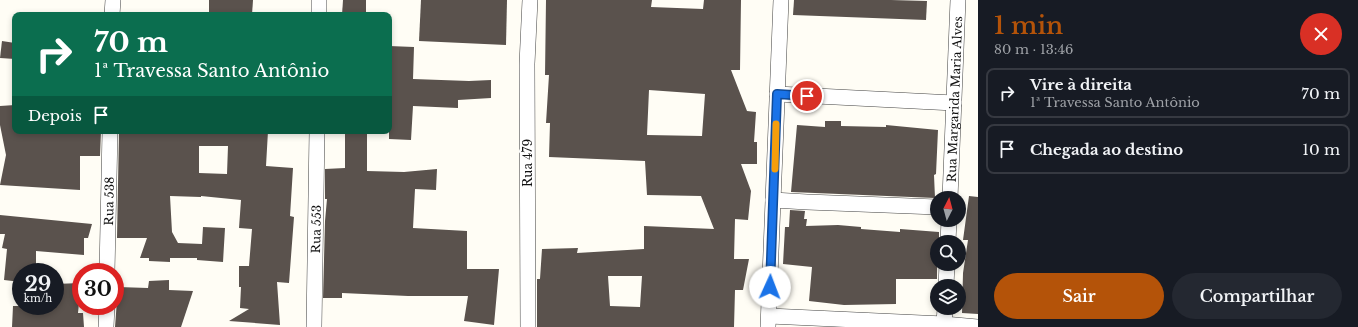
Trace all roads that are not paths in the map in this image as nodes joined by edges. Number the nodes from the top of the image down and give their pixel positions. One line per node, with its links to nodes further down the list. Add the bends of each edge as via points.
1 (112, 0): 6 (street)
2 (319, 0): 7 (street)
3 (530, 0): 23 (street, Rua 479, via 527,64)
4 (782, 0): 8 (street)
5 (958, 0): 9 (street, Rua Margarida Maria Alves)
6 (112, 12)
7 (319, 12)
8 (777, 94): 9 (street); 13 (street)
9 (954, 103): 12 (street, Rua Margarida Maria Alves)
10 (110, 134): 15 (street, Rua 538)
11 (317, 134): 22 (street, Rua 553)
12 (950, 191)
13 (773, 200): 14 (street); 18 (street)
14 (930, 207)
15 (107, 263)
16 (106, 315): 21 (street)
17 (944, 315): 19 (street)
18 (768, 322): 19 (street)
19 (944, 324): 20 (street)
20 (978, 326)
21 (106, 327)
22 (314, 327)
23 (528, 327)

